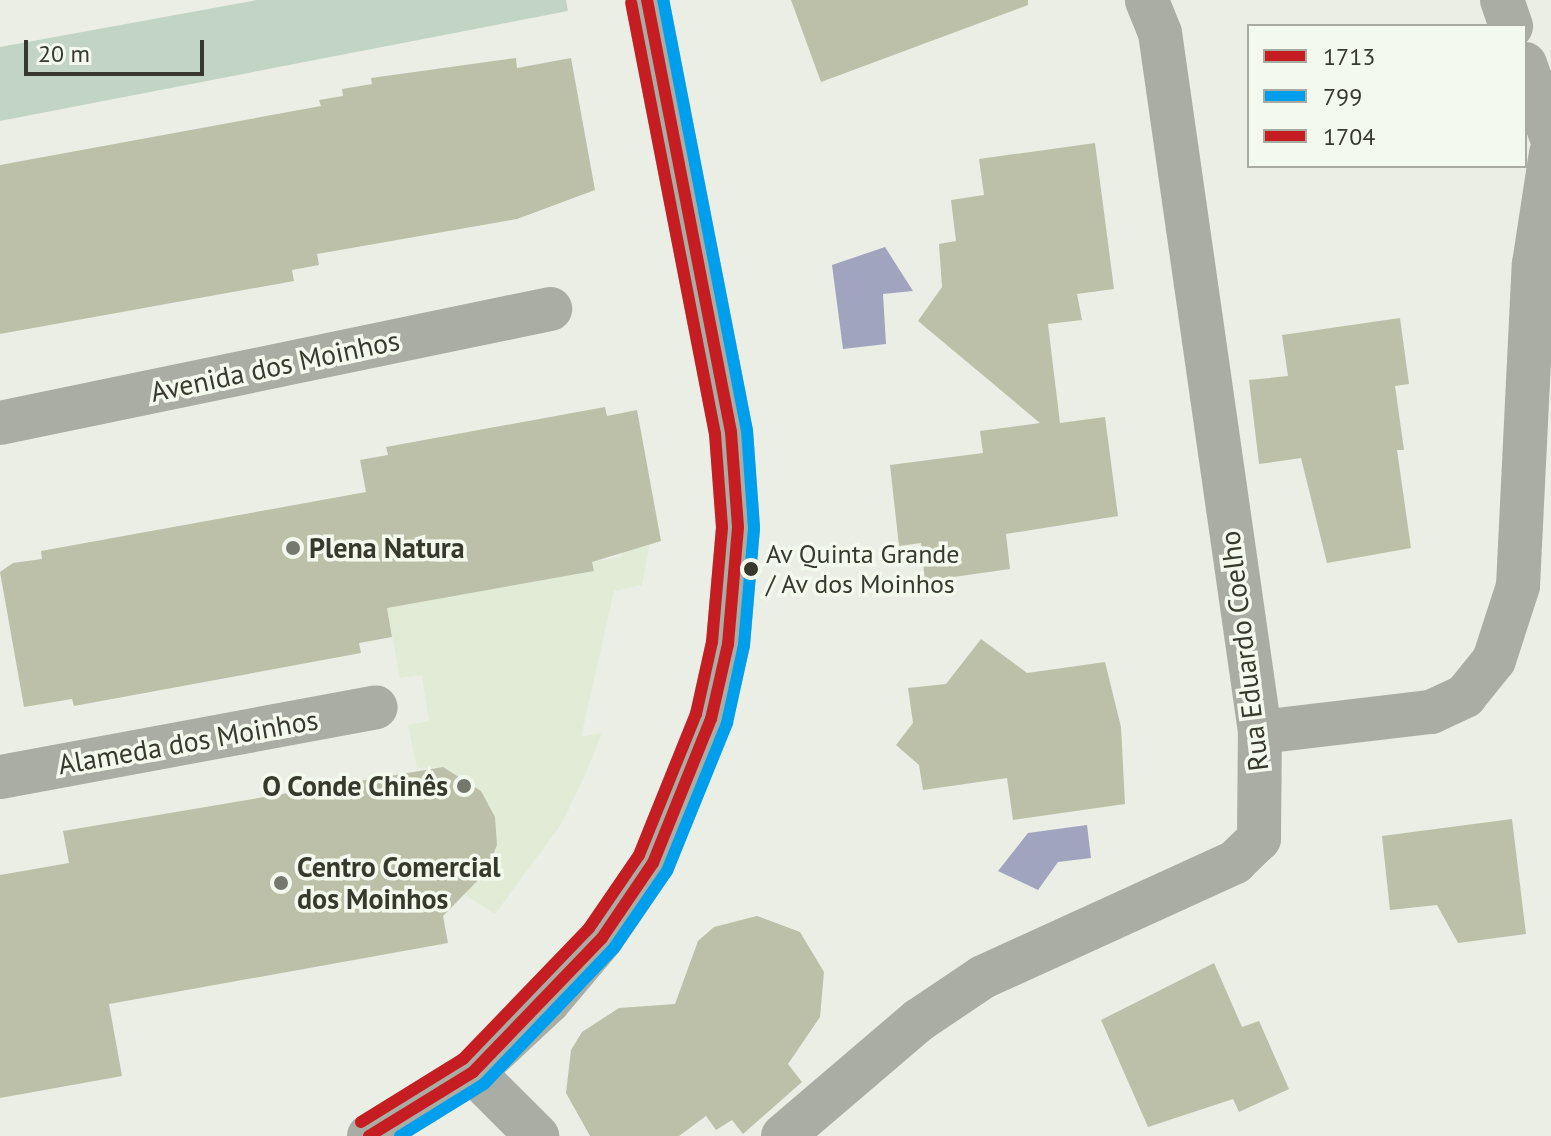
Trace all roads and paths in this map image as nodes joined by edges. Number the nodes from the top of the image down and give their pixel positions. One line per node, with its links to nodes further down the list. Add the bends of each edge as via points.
1 (647, 0): 13 (street, via 731,432 738,527 728,644 688,788 653,863 548,1002)
2 (1147, 0): 11 (street, Rua Eduardo Coelho, via 1160,33)
3 (1502, 0): 4 (street)
4 (1510, 24)
5 (1527, 70): 6 (street)
6 (1551, 136)
7 (1551, 153): 11 (street, via 1534,264 1518,586 1494,660 1465,696 1431,712)
8 (550, 309): 9 (street, Avenida dos Moinhos)
9 (0, 423)
10 (376, 707): 12 (street, Alameda dos Moinhos)
11 (1260, 732): 16 (street, Rua Eduardo Coelho, via 1259,839 1235,862 983,977 919,1020)
12 (0, 777)
13 (473, 1072): 14 (street); 15 (street)
14 (369, 1136)
15 (537, 1136)
16 (783, 1136)

